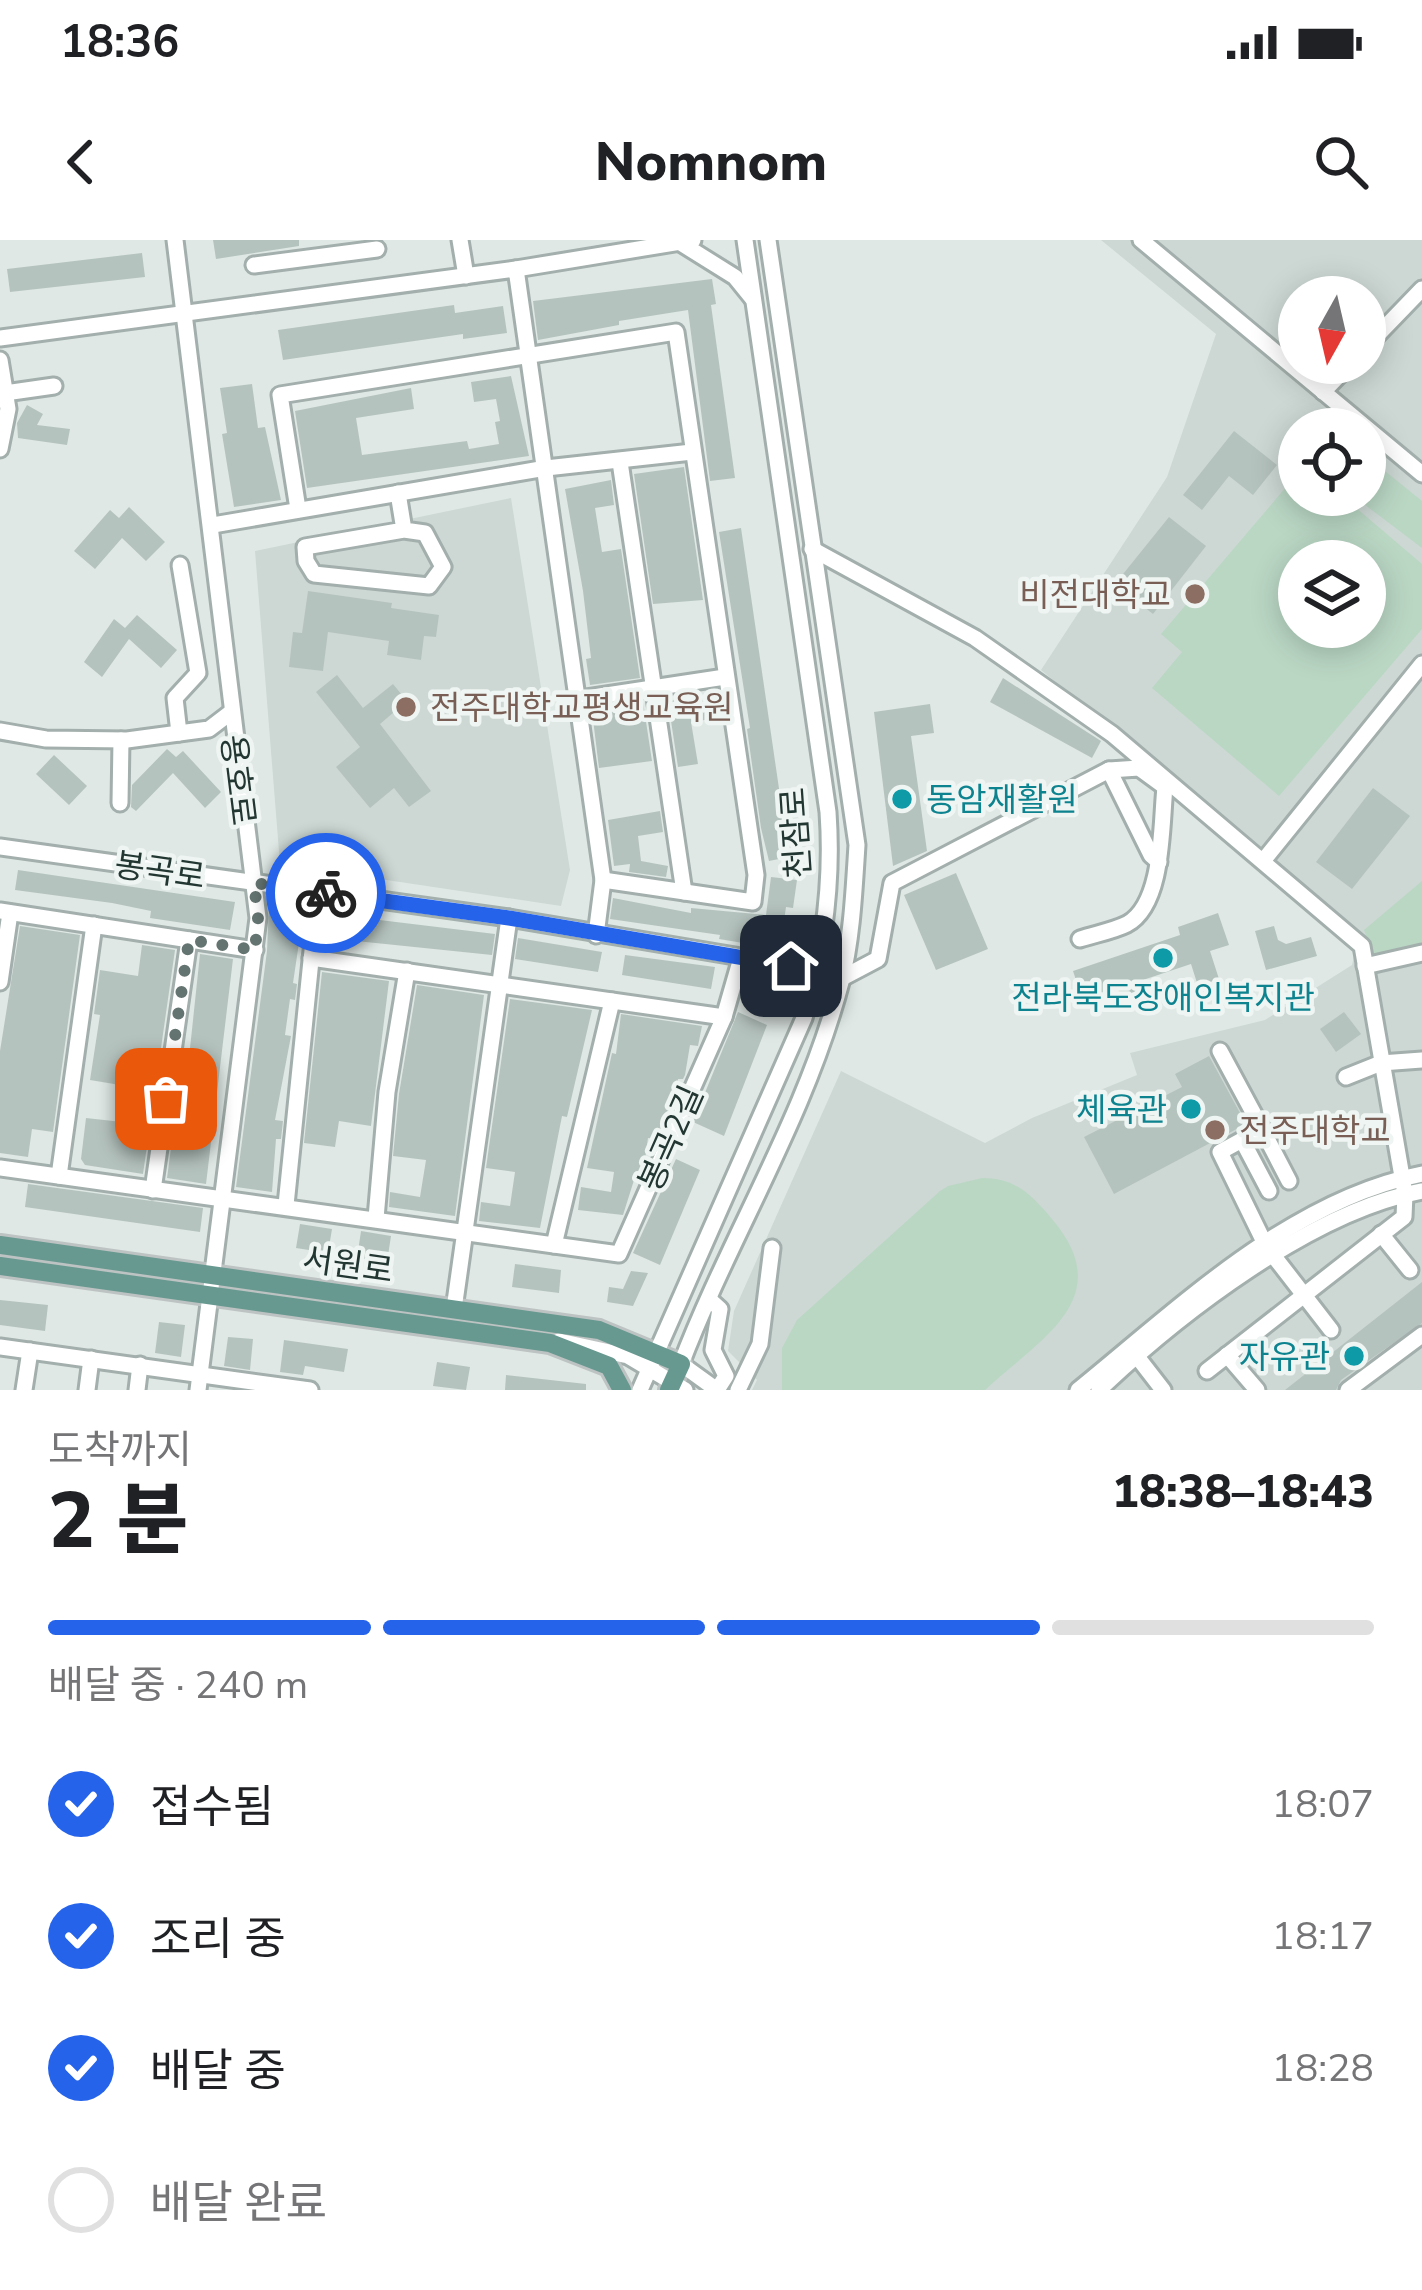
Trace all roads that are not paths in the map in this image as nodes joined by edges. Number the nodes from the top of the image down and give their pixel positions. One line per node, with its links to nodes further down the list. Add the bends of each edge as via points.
1 (175, 240): 14 (street, 용호로)
2 (460, 240): 11 (street)
3 (745, 240): 13 (street, 천잠로)
4 (768, 240): 33 (street, 천잠로)
5 (1141, 240): 21 (street)
6 (684, 241): 10 (street); 13 (street, via 735,277)
7 (321, 248): 8 (street); 9 (street)
8 (377, 249)
9 (254, 265)
10 (517, 269): 11 (street); 17 (street)
11 (466, 276): 14 (street)
12 (1422, 289): 15 (street)
13 (754, 302): 64 (street, 천잠로, via 828,812 829,892)
14 (187, 314): 16 (street); 31 (street, 용호로)
15 (1386, 326)
16 (0, 338)
17 (526, 356): 25 (street, via 676,332); 27 (street); 30 (street, via 280,394)
18 (0, 360): 22 (street)
19 (1331, 384): 21 (street)
20 (54, 386): 22 (street)
21 (1323, 392): 28 (street)
22 (5, 393): 23 (street)
23 (3, 418): 24 (street)
24 (0, 448)
25 (692, 452): 26 (street); 36 (street)
26 (620, 462): 27 (street); 37 (street)
27 (546, 469): 29 (street); 38 (street)
28 (1422, 474)
29 (398, 493): 30 (street); 32 (street)
30 (298, 509): 31 (street)
31 (213, 525): 39 (street, 용호로)
32 (404, 530): 32 (street, via 424,533 443,567 430,586 314,574 306,561 305,547)
33 (812, 549): 44 (street, via 975,638 1112,734); 66 (street, 천잠로, via 857,845)
34 (180, 565): 41 (street, via 198,673 175,698)
35 (1422, 664): 47 (street)
36 (724, 677): 37 (street); 52 (street, via 756,875 753,902)
37 (654, 688): 38 (street); 52 (street)
38 (580, 699): 49 (street)
39 (230, 713): 41 (street, via 209,729); 50 (street, 용호로)
40 (0, 731): 42 (street)
41 (179, 734): 42 (street)
42 (121, 740): 45 (street)
43 (1109, 770): 44 (street, via 1139,768); 48 (street); 66 (street, via 892,884 878,959)
44 (1162, 781): 47 (street); 48 (street)
45 (120, 803)
46 (0, 848): 50 (street, 봉곡로)
47 (1268, 856): 63 (street, via 1362,946)
48 (1159, 862): 57 (street, via 1131,922)
49 (603, 880): 52 (street); 56 (street)
50 (254, 883): 51 (street, 봉곡로); 59 (street, 용호로)
51 (318, 892): 54 (street, 봉곡로); 61 (street)
52 (684, 892)
53 (5, 912): 55 (street); 67 (street)
54 (509, 918): 56 (street, 봉곡로); 68 (street)
55 (94, 926): 58 (street); 79 (street)
56 (596, 935): 62 (street, 봉곡로)
57 (1080, 939)
58 (189, 940): 59 (street); 82 (street)
59 (255, 950): 84 (street, 용호로)
60 (1422, 953): 63 (street)
61 (311, 958): 65 (street); 85 (street)
62 (741, 958): 64 (street, 봉곡로); 70 (street, 봉곡2길)
63 (1365, 966): 73 (street)
64 (818, 970): 108 (street, 천잠로, via 784,1065)
65 (407, 971): 68 (street); 86 (street)
66 (842, 978): 98 (street, 천잠로)
67 (0, 982)
68 (499, 983): 69 (street); 88 (street)
69 (612, 1001): 70 (street); 90 (street)
70 (724, 1017): 90 (street, 봉곡2길, via 619,1254)
71 (1220, 1051): 75 (street)
72 (1422, 1060): 73 (street)
73 (1381, 1063): 74 (street); 81 (street)
74 (1346, 1076)
75 (1262, 1129): 76 (street); 80 (street)
76 (1242, 1140): 83 (street); 92 (street, via 1220,1152)
77 (0, 1168): 79 (street, 봉곡2길)
78 (1422, 1174): 81 (street)
79 (59, 1176): 82 (street, 봉곡2길)
80 (1288, 1181)
81 (1410, 1188): 87 (street, via 1404,1216); 92 (street)
82 (153, 1190): 84 (street, 봉곡2길)
83 (1269, 1190)
84 (224, 1200): 85 (street, 봉곡2길); 95 (street, 용호로)
85 (286, 1205): 86 (street, 봉곡2길)
86 (376, 1218): 88 (street, 봉곡2길)
87 (1381, 1234): 94 (street); 96 (street)
88 (467, 1235): 90 (street, 봉곡2길); 99 (street)
89 (0, 1245): 95 (main road, 서원로)
90 (554, 1245)
91 (772, 1248): 121 (street, via 760,1344)
92 (1269, 1249): 96 (street); 105 (street)
93 (0, 1266): 97 (main road, 서원로)
94 (1410, 1270)
95 (214, 1275): 97 (street, 용호로); 99 (main road, 서원로)
96 (1303, 1294): 100 (street); 106 (street)
97 (212, 1297): 102 (main road, 서원로); 112 (street, 용호로)
98 (710, 1300): 111 (street, 천잠로); 120 (street, via 720,1309 713,1350 726,1376)
99 (454, 1309): 108 (main road, 서원로, via 599,1330)
100 (1331, 1330)
101 (1422, 1335): 126 (street)
102 (550, 1342): 108 (street, 서원로); 118 (main road, via 608,1366)
103 (0, 1347): 104 (street)
104 (29, 1351): 107 (street); 114 (street)
105 (1134, 1351): 122 (street); 123 (street); 124 (street)
106 (1227, 1355): 110 (street); 125 (street)
107 (91, 1359): 109 (street); 115 (street)
108 (652, 1359): 111 (main road, 서원로); 119 (street, 천잠로)
109 (140, 1365): 112 (street); 116 (street)
110 (1207, 1371)
111 (677, 1381): 120 (street)
112 (199, 1382): 113 (street)
113 (275, 1387): 117 (street)
114 (24, 1390)
115 (87, 1390)
116 (137, 1390)
117 (310, 1390)
118 (622, 1390)
119 (640, 1390)
120 (717, 1390)
121 (738, 1390)
122 (1078, 1390)
123 (1099, 1390)
124 (1163, 1390)
125 (1256, 1390)
126 (1348, 1390)

